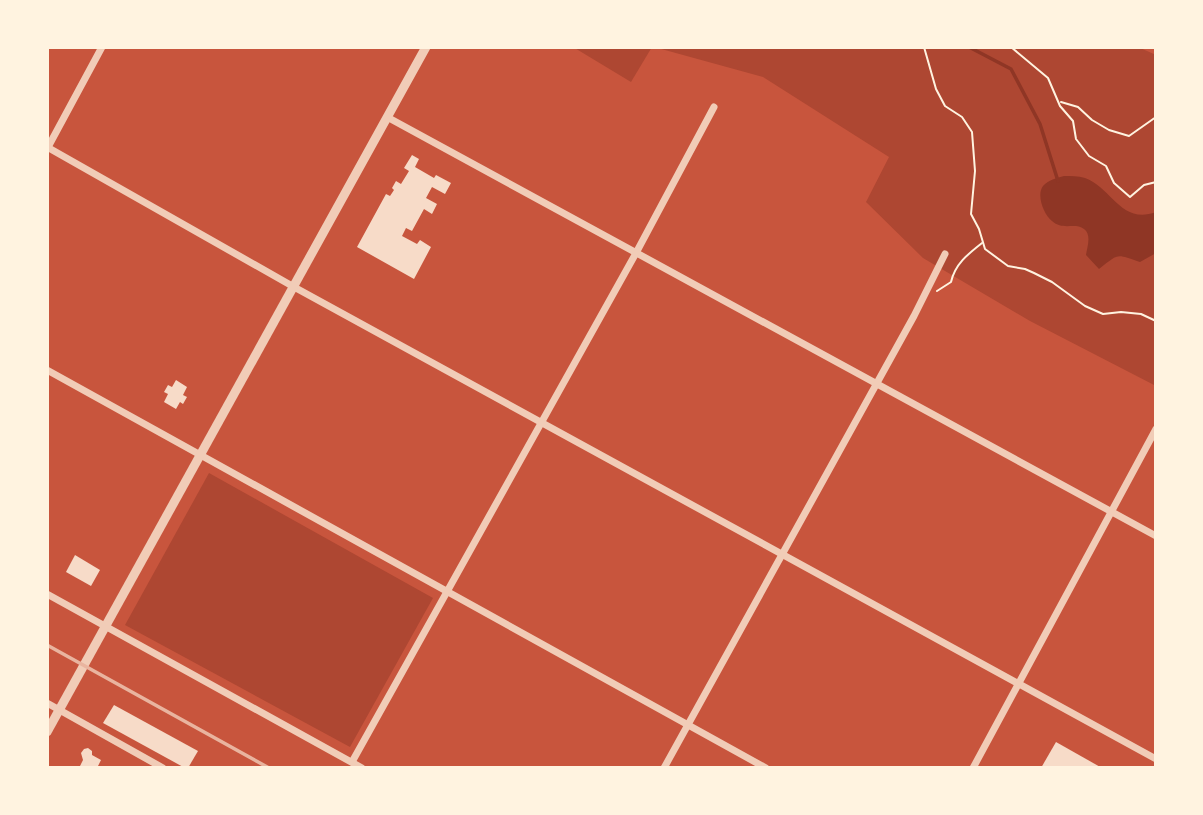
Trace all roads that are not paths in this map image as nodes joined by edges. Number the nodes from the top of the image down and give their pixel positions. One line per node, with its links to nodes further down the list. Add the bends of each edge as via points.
1 (102, 47): 5 (street)
2 (426, 47): 4 (street)
3 (714, 107): 6 (street)
4 (387, 117): 6 (street); 8 (street)
5 (47, 148): 8 (street)
6 (636, 253): 10 (street); 11 (street)
7 (945, 254): 10 (street)
8 (294, 287): 11 (street); 13 (street)
9 (47, 370): 13 (street)
10 (876, 384): 14 (street); 16 (street)
11 (541, 422): 16 (street); 17 (street)
12 (1156, 429): 14 (street)
13 (200, 455): 17 (street); 19 (street)
14 (1111, 511): 15 (street); 20 (street)
15 (1156, 536)
16 (782, 555): 20 (street); 23 (street)
17 (447, 592): 23 (street); 26 (street)
18 (47, 594): 19 (street)
19 (106, 627): 22 (street); 26 (street)
20 (1018, 684): 25 (street); 31 (street)
21 (47, 703): 22 (street)
22 (60, 710): 24 (street); 27 (street)
23 (688, 725): 29 (street); 30 (street)
24 (47, 732)
25 (1156, 759)
26 (352, 762): 28 (street)
27 (163, 768)
28 (362, 768)
29 (664, 768)
30 (766, 768)
31 (973, 768)

